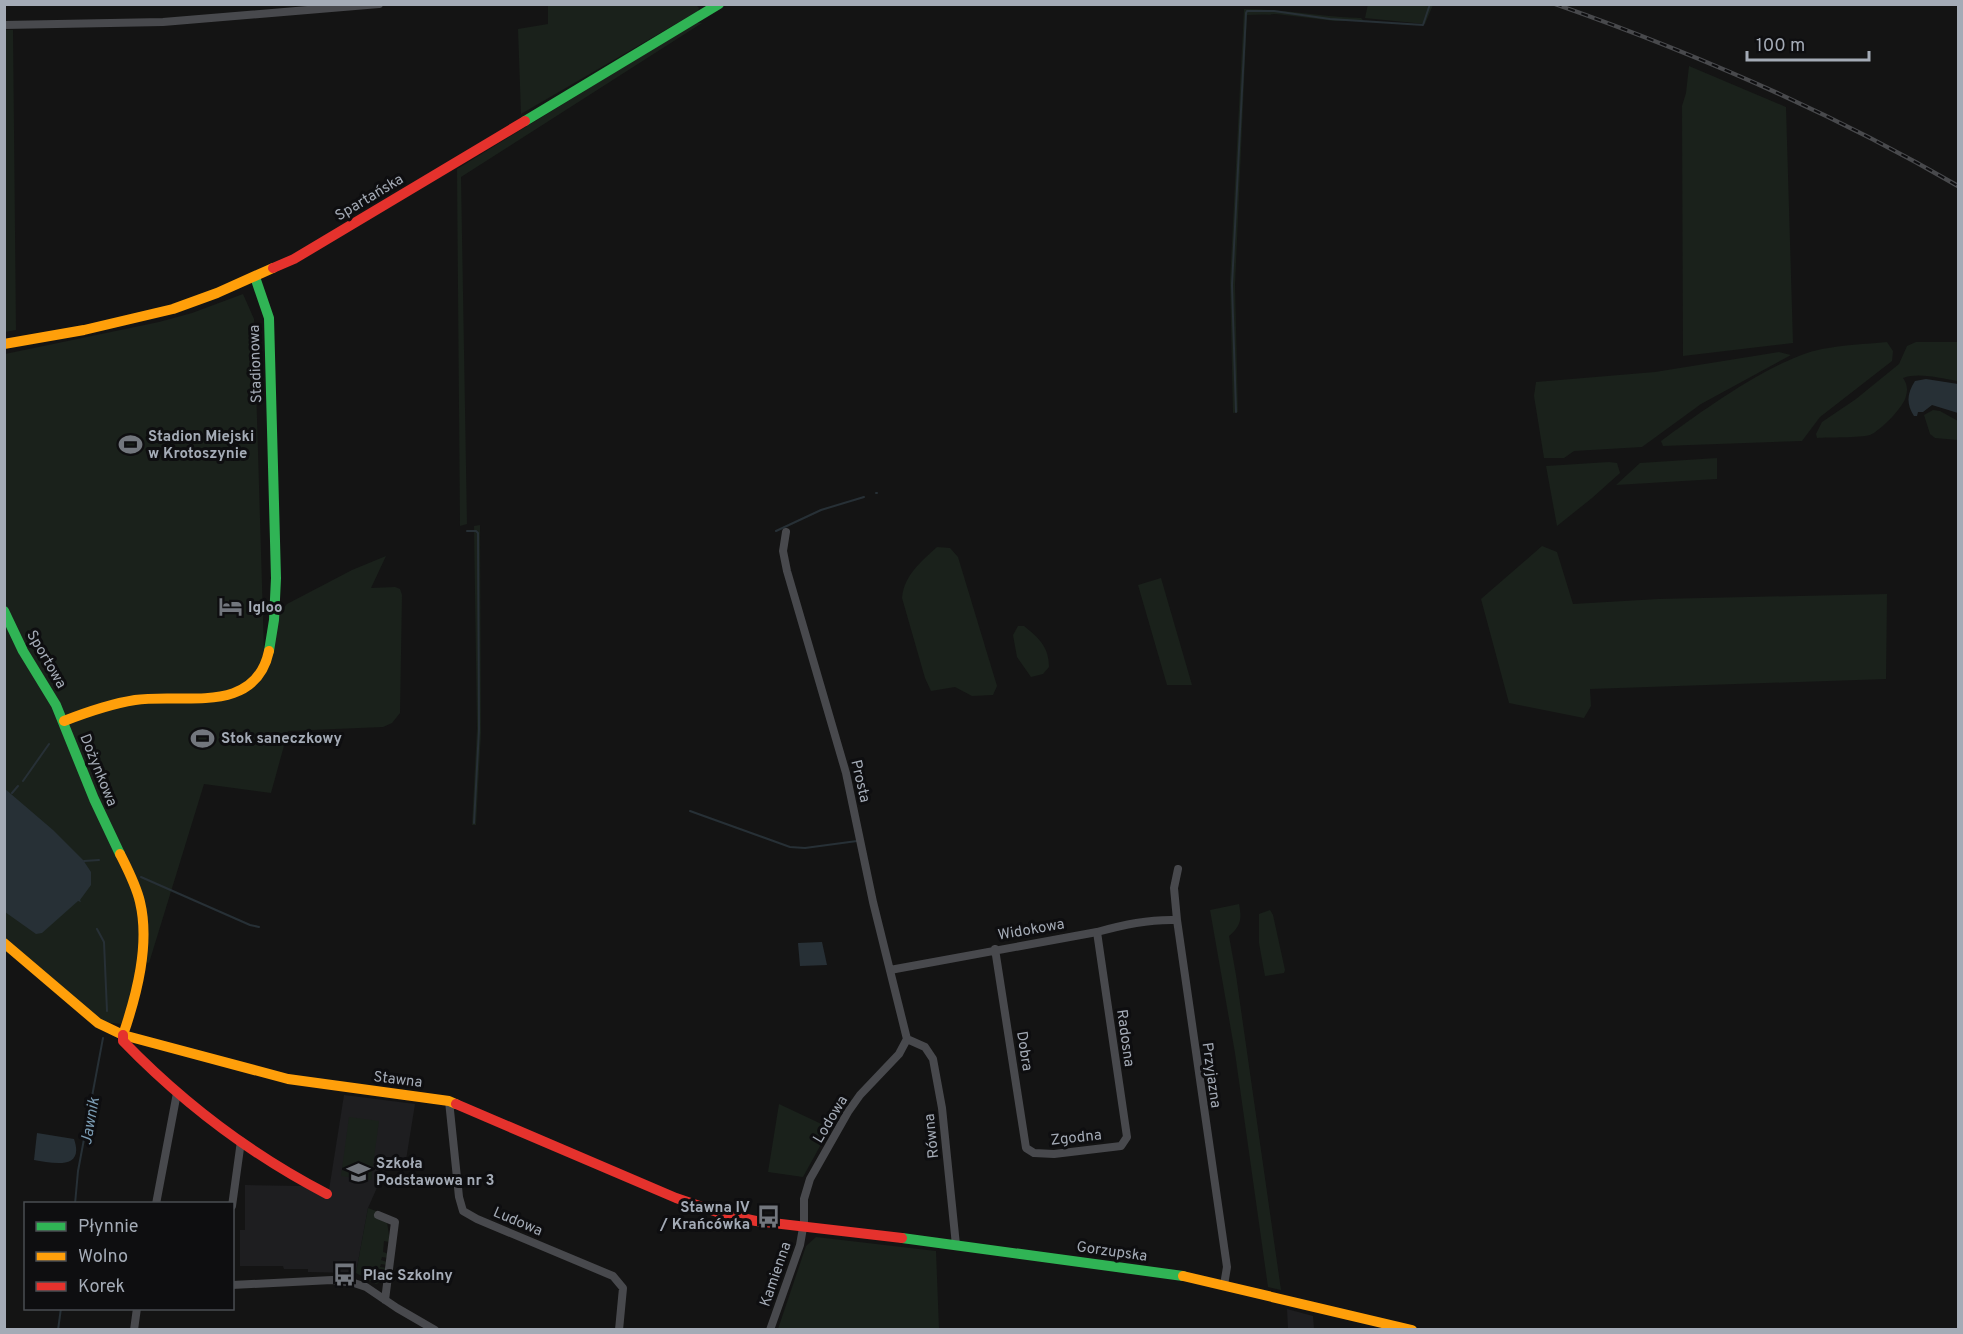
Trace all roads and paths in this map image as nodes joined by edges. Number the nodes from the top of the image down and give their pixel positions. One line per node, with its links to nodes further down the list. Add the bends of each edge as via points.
1 (379, 4): 4 (street, via 163,22)
2 (699, 4): 3 (street)
3 (715, 7): 5 (street, Spartańska, via 362,220)
4 (4, 25)
5 (255, 277): 6 (street, Spartańska, via 173,309); 8 (street, Stadionowa, via 269,318)
6 (4, 344)
7 (786, 532): 16 (street, Prosta, via 783,551 787,571 843,763)
8 (275, 597): 10 (street, Dożynkowa, via 267,660 258,677 245,689 225,696 126,702)
9 (4, 611): 10 (street, Sportowa)
10 (64, 722): 17 (street, Dożynkowa, via 94,799 134,883 142,915 140,955)
11 (1178, 869): 12 (street, Przyjazna, via 1174,888)
12 (1177, 920): 13 (street, Widokowa, via 1132,923); 31 (street, Przyjazna, via 1227,1267)
13 (1097, 932): 15 (street, Widokowa); 22 (street, Radosna, via 1127,1137)
14 (4, 943): 17 (street, Stawna, via 98,1023)
15 (995, 949): 16 (street, Widokowa); 23 (street, Dobra, via 1026,1148)
16 (890, 970): 18 (street, Prosta)
17 (123, 1035): 19 (street, via 127,1046); 20 (street, Stawna, via 288,1079)
18 (907, 1039): 28 (street, Lodowa, via 899,1054 860,1095 830,1142 807,1188); 29 (street, Równa, via 924,1047 933,1059)
19 (177, 1094): 21 (street); 25 (street)
20 (449, 1101): 28 (street, Stawna, via 701,1207 756,1221); 36 (street, Ludowa, via 463,1211 614,1276 623,1288)
21 (241, 1141): 24 (street); 26 (street)
22 (1121, 1146): 23 (street, Zgodna)
23 (1034, 1153)
24 (327, 1194)
25 (156, 1202)
26 (233, 1202)
27 (378, 1215): 32 (street, via 394,1222)
28 (803, 1227): 29 (street, Gorzupska); 37 (street, Kamienna)
29 (957, 1245): 31 (street, Gorzupska)
30 (234, 1285): 32 (street, via 332,1280 366,1287)
31 (1224, 1285): 38 (street, Gorzupska)
32 (385, 1300): 35 (street)
33 (138, 1310): 34 (street)
34 (134, 1329)
35 (435, 1329)
36 (619, 1329)
37 (770, 1329)
38 (1412, 1329)

